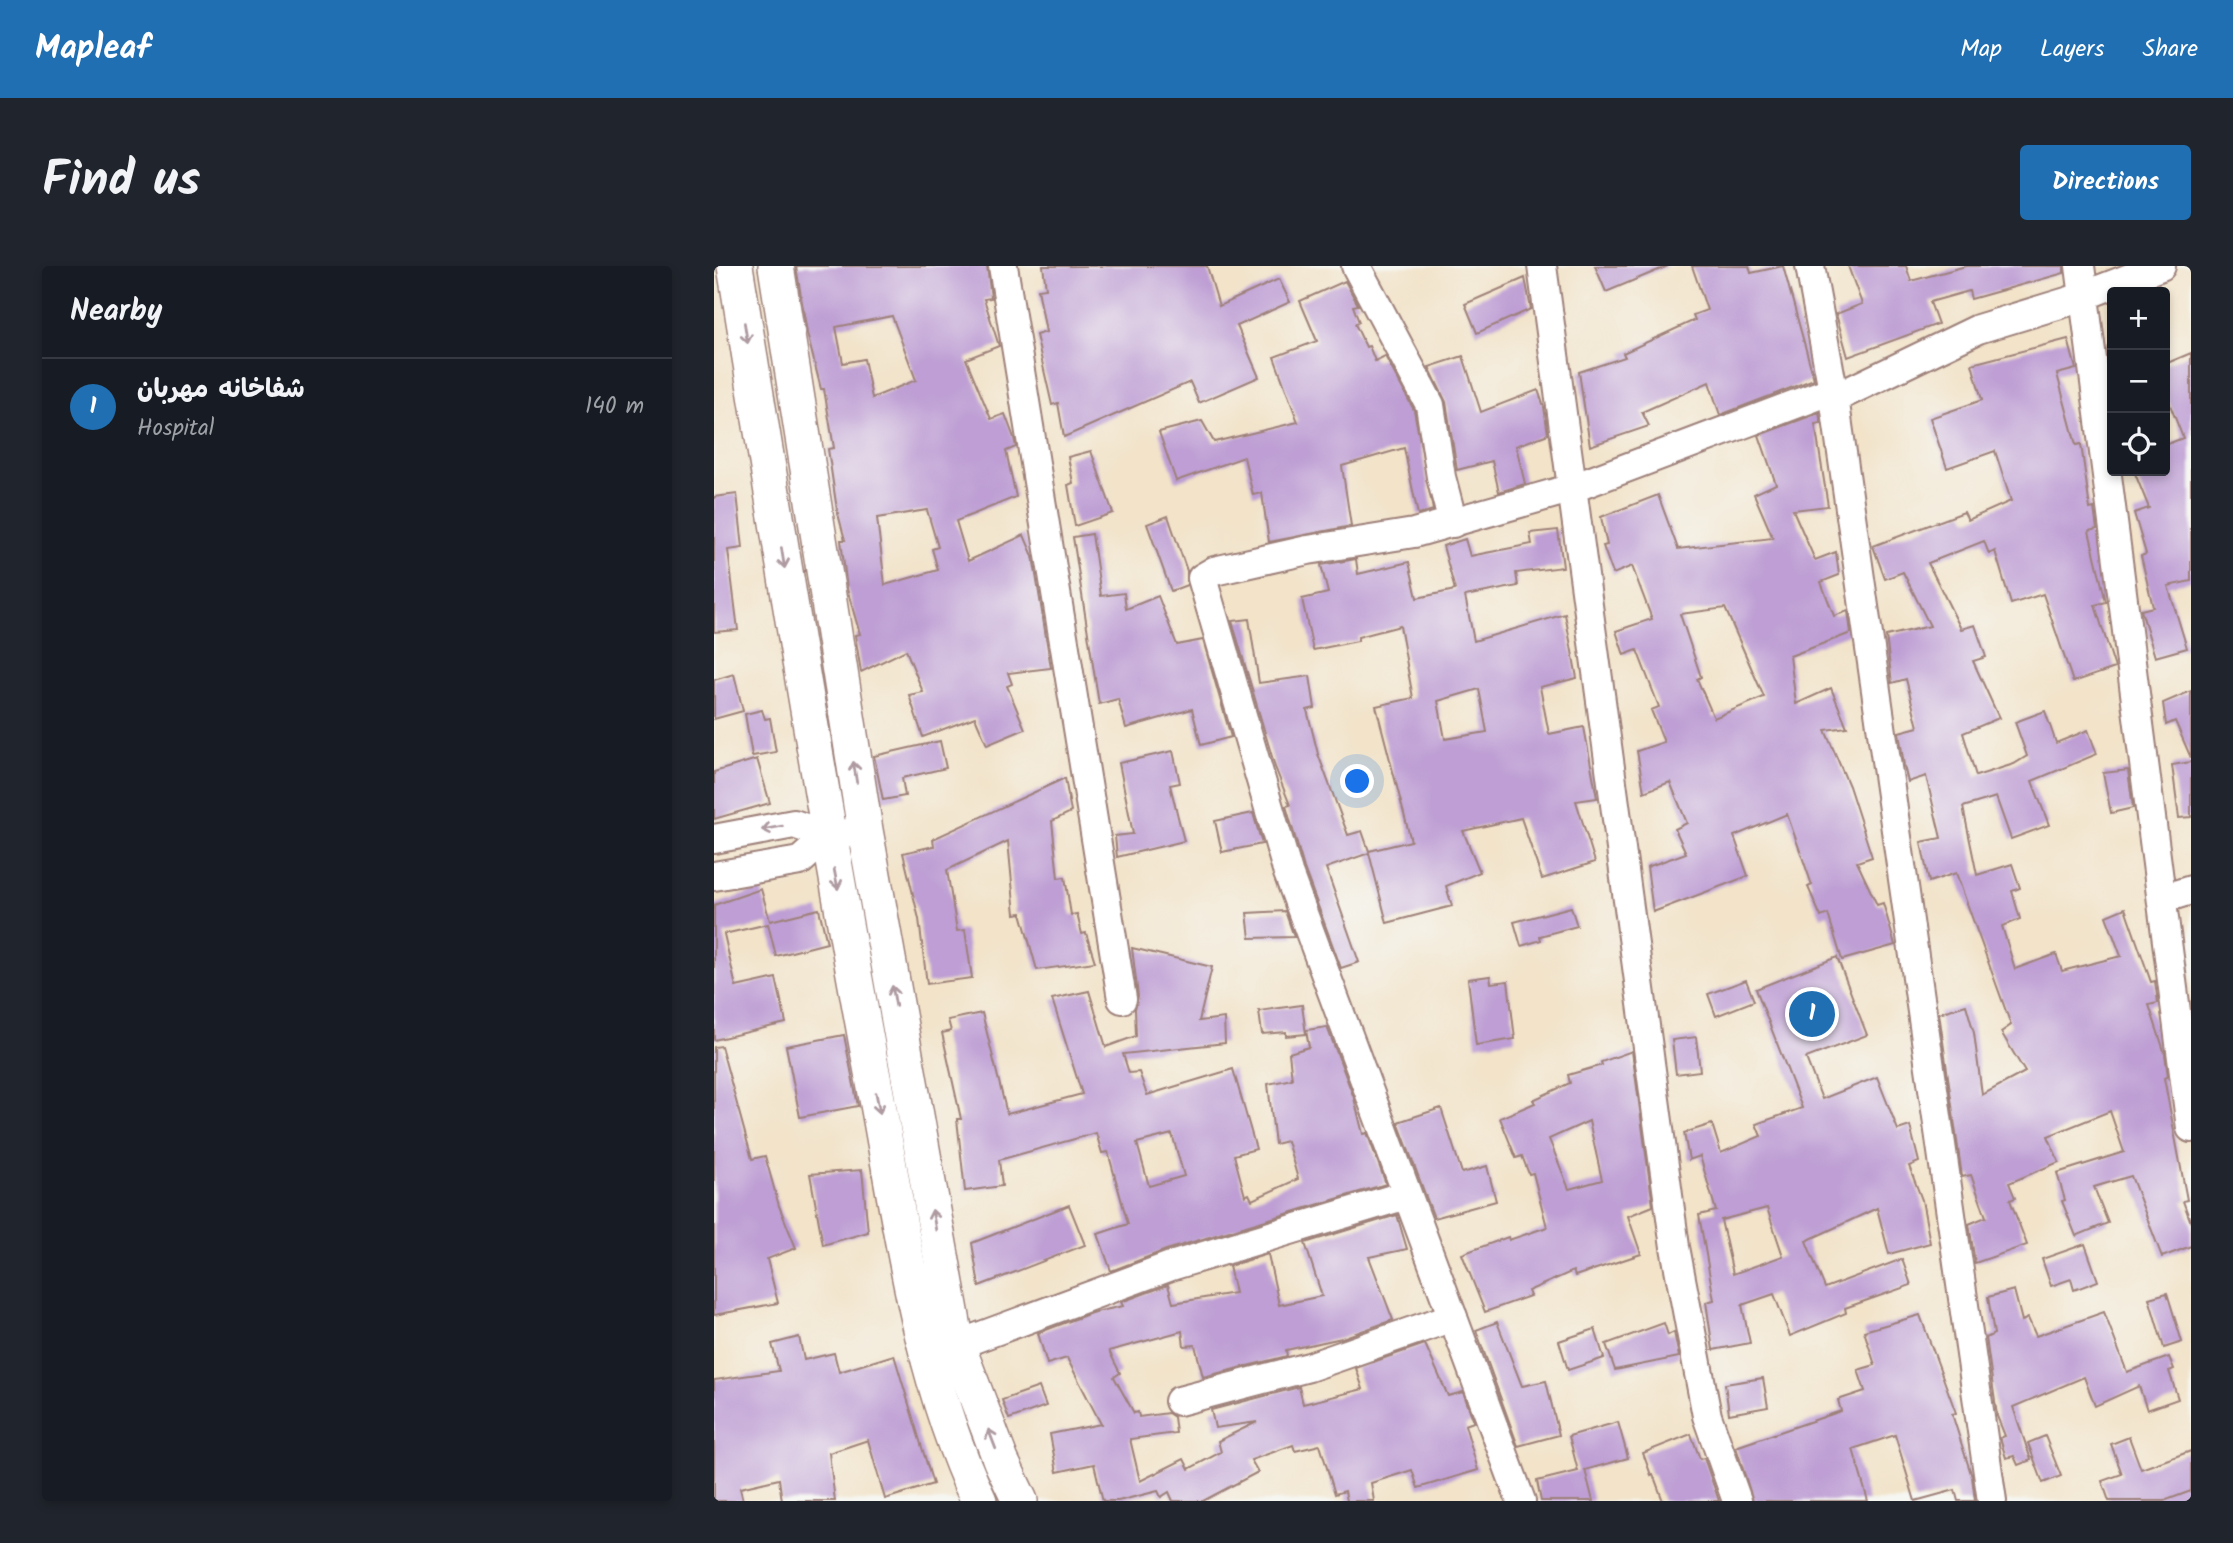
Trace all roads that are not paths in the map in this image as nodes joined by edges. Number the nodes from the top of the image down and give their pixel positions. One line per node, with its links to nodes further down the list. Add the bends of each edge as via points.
1 (735, 266): 14 (street, one-way to 14)
2 (776, 266): 13 (street, one-way to 2)
3 (1003, 266): 19 (street)
4 (1356, 266): 12 (street, via 1430,405)
5 (1542, 266): 11 (street)
6 (1811, 266): 10 (street)
7 (2080, 266): 9 (street)
8 (2161, 266): 9 (street)
9 (2084, 294): 10 (street, via 1978,329); 18 (street)
10 (1833, 394): 11 (street); 30 (street)
11 (1573, 488): 12 (street); 29 (street, via 1675,1247 1707,1416)
12 (1453, 523): 22 (street, via 1214,571 1202,578 1288,873)
13 (865, 830): 14 (street); 24 (street, one-way to 13)
14 (828, 836): 15 (street, one-way to 15, via 794,824); 16 (street, via 800,861); 26 (street, one-way to 26, via 926,1358 960,1461)
15 (714, 839)
16 (714, 876)
17 (2191, 890): 18 (street)
18 (2162, 899): 20 (street)
19 (1122, 999)
20 (2186, 1044): 21 (street)
21 (2191, 1128)
22 (1406, 1195): 23 (street); 24 (street, via 1171,1266)
23 (1452, 1317): 25 (street, via 1309,1367); 28 (street)
24 (957, 1345): 27 (street, one-way to 24, via 1000,1461)
25 (1178, 1401)
26 (979, 1501)
27 (1020, 1501)
28 (1521, 1501)
29 (1737, 1501)
30 (1992, 1501)

